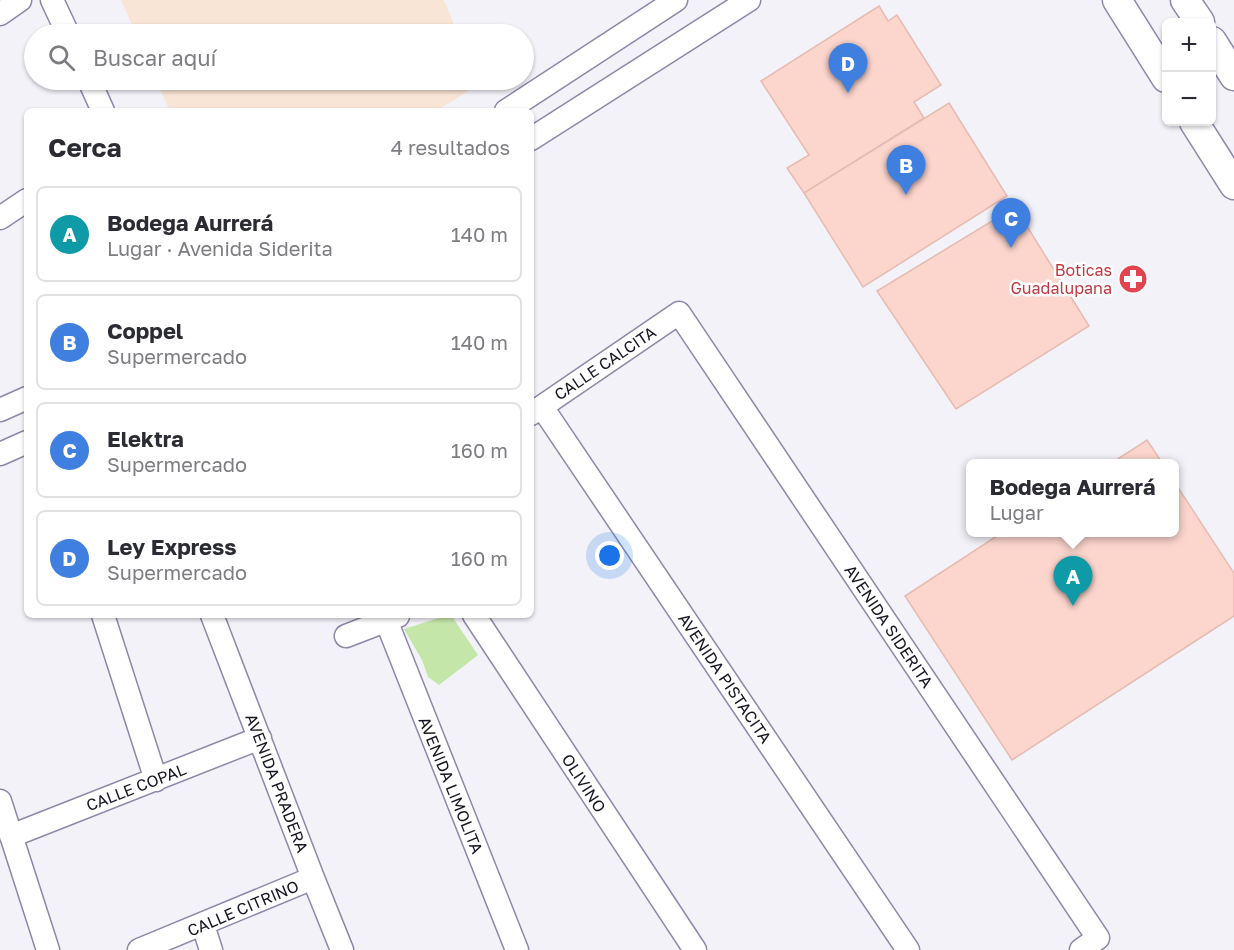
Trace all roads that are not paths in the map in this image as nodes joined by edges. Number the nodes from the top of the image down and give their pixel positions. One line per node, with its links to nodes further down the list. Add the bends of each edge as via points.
1 (20, 0): 7 (street)
2 (52, 0): 9 (street)
3 (676, 0): 15 (street)
4 (750, 0): 17 (street)
5 (1117, 0): 11 (main road)
6 (1185, 0): 8 (main road)
7 (0, 14)
8 (1197, 18)
9 (63, 24)
10 (1216, 47): 12 (main road)
11 (1163, 72)
12 (1234, 76)
13 (93, 90): 14 (street)
14 (102, 108)
15 (511, 108)
16 (1197, 126): 18 (main road)
17 (534, 137)
18 (1234, 185)
19 (24, 202): 20 (street)
20 (0, 218)
21 (680, 313): 24 (street, CALLE CALCITA); 38 (street, AVENIDA SIDERITA)
22 (24, 399): 23 (street)
23 (0, 410)
24 (536, 410): 45 (street, AVENIDA PISTACITA)
25 (24, 443): 26 (street)
26 (0, 454)
27 (104, 618): 33 (street)
28 (213, 618): 32 (street, AVENIDA PRADERA)
29 (393, 618): 31 (street); 43 (street, AVENIDA LIMOLITA)
30 (476, 618): 44 (street, OLIVINO)
31 (346, 636)
32 (260, 738): 33 (street, CALLE COPAL); 36 (street, AVENIDA PRADERA)
33 (156, 780): 35 (street, CALLE COPAL)
34 (0, 801): 35 (street)
35 (11, 836): 39 (street)
36 (313, 878): 37 (street, CALLE CITRINO); 42 (street, AVENIDA PRADERA)
37 (203, 925): 40 (street, CALLE CITRINO); 41 (street)
38 (1090, 944)
39 (48, 950)
40 (139, 950)
41 (212, 950)
42 (342, 950)
43 (517, 950)
44 (695, 950)
45 (908, 950)

